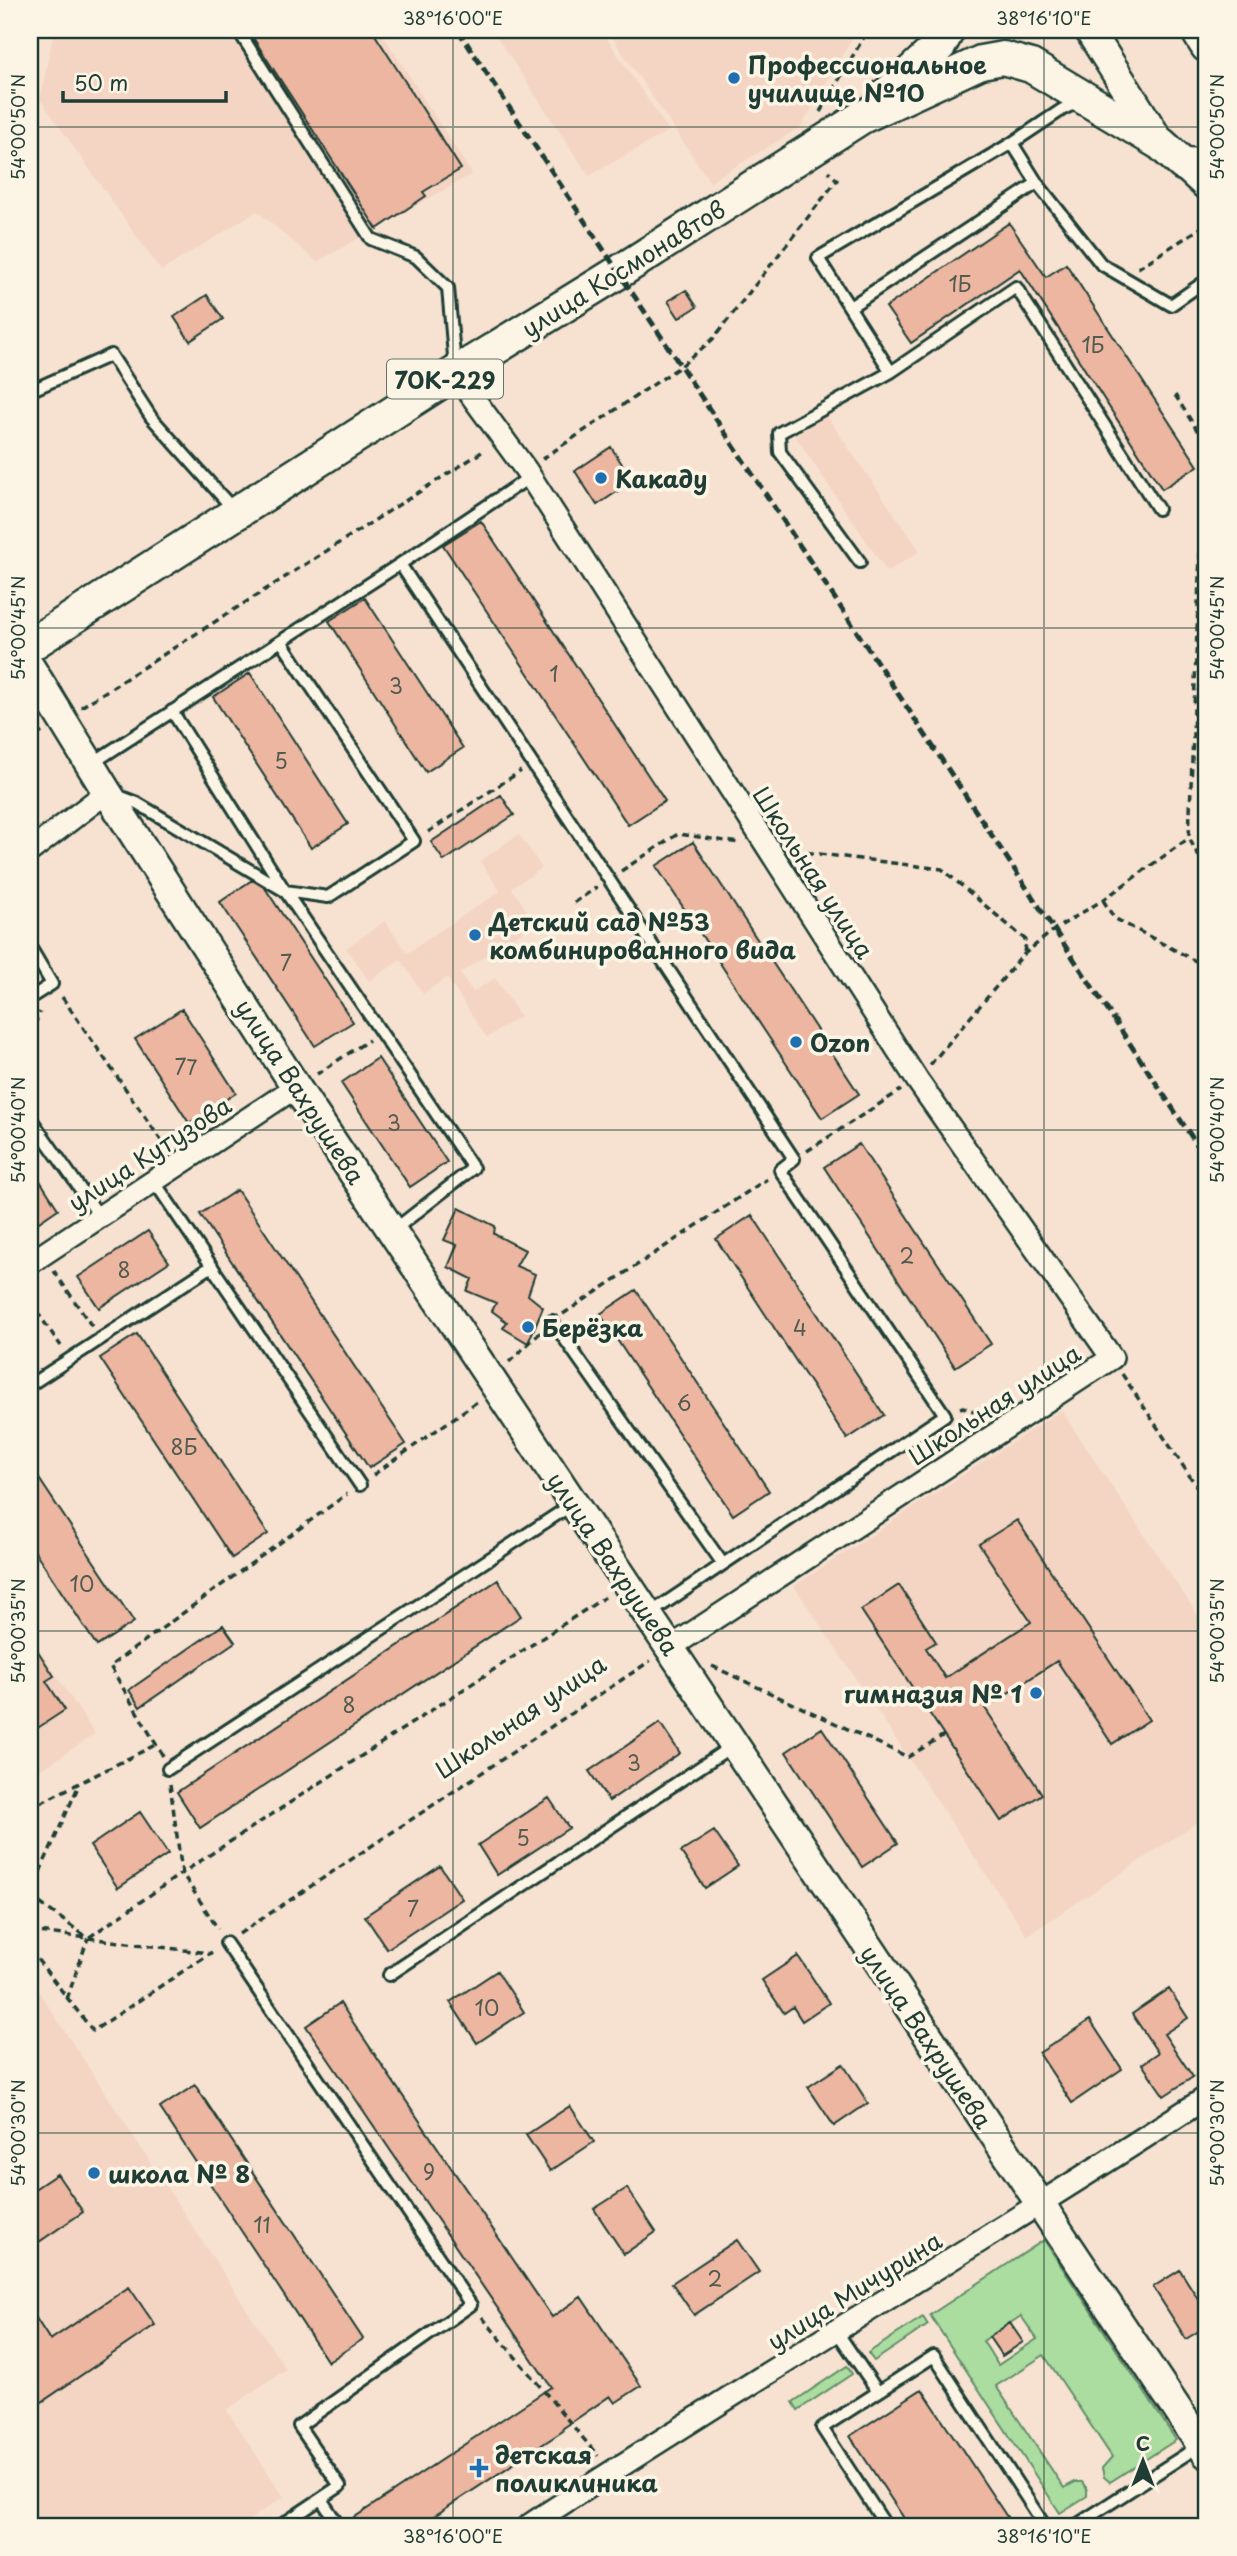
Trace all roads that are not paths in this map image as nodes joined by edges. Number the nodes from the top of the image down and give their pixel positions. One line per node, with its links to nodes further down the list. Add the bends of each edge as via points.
1 (239, 30): 15 (lane, via 370,239 416,257 448,288)
2 (948, 30): 7 (main road, via 940,45)
3 (1090, 30): 9 (main road)
4 (1197, 30): 5 (main road)
5 (1207, 46)
6 (1085, 99): 7 (main road, via 1031,66 1003,58 981,62); 8 (lane); 9 (main road)
7 (862, 117): 15 (main road, улица Космонавтов / 70К-229)
8 (1012, 142): 10 (lane); 13 (lane, via 818,258)
9 (1184, 158): 11 (main road)
10 (1037, 183): 12 (lane, via 1101,264 1171,305); 13 (lane)
11 (1207, 186)
12 (1207, 280)
13 (850, 307): 14 (lane)
14 (891, 372): 18 (lane, via 1016,287); 20 (lane, via 779,433 780,452)
15 (455, 373): 17 (street, Школьная улица); 19 (main road, улица Космонавтов / 70К-229)
16 (30, 391): 19 (lane, via 111,355 151,417)
17 (528, 473): 21 (lane); 45 (street, Школьная улица, via 917,1080 1112,1358)
18 (1158, 509)
19 (238, 514): 23 (main road, улица Космонавтов / 70К-229)
20 (860, 562)
21 (400, 564): 22 (lane); 43 (lane, via 794,1159 780,1170 945,1415)
22 (281, 641): 25 (lane); 29 (lane, via 414,841 328,897)
23 (30, 645)
24 (30, 667): 26 (main road, улица Вахрушева)
25 (172, 711): 26 (lane); 29 (lane)
26 (91, 764): 27 (main road, улица Вахрушева)
27 (107, 792): 28 (street); 29 (lane, via 137,803); 32 (main road, улица Вахрушева)
28 (30, 851)
29 (285, 891): 36 (lane, via 474,1168)
30 (30, 947): 31 (lane, via 52,984)
31 (30, 998)
32 (296, 1087): 34 (street, улица Кутузова); 36 (main road, улица Вахрушева)
33 (30, 1120): 35 (lane)
34 (154, 1181): 35 (street, улица Кутузова); 38 (lane)
35 (100, 1217): 37 (street, улица Кутузова)
36 (393, 1230): 42 (main road, улица Вахрушева)
37 (36, 1259)
38 (212, 1266): 40 (lane); 41 (lane)
39 (552, 1321): 43 (lane)
40 (30, 1385)
41 (360, 1485)
42 (575, 1503): 44 (main road, улица Вахрушева); 47 (lane)
43 (723, 1564): 44 (lane)
44 (649, 1614): 45 (main road, улица Вахрушева)
45 (671, 1647): 46 (main road, улица Вахрушева)
46 (734, 1745): 49 (lane); 51 (main road, улица Вахрушева)
47 (169, 1769)
48 (226, 1943): 55 (lane, via 471,2305 299,2426 340,2486)
49 (389, 1975)
50 (1207, 2098): 51 (street, улица Мичурина)
51 (1040, 2206): 52 (street, улица Мичурина); 54 (main road, улица Вахрушева)
52 (837, 2332): 53 (lane); 56 (street, улица Мичурина, via 611,2472)
53 (878, 2392): 59 (lane, via 822,2428); 60 (lane, via 934,2356)
54 (1204, 2449): 61 (lane)
55 (321, 2499): 57 (lane); 58 (lane)
56 (538, 2524)
57 (280, 2526)
58 (339, 2526)
59 (886, 2526)
60 (1045, 2526)
61 (1075, 2526)

